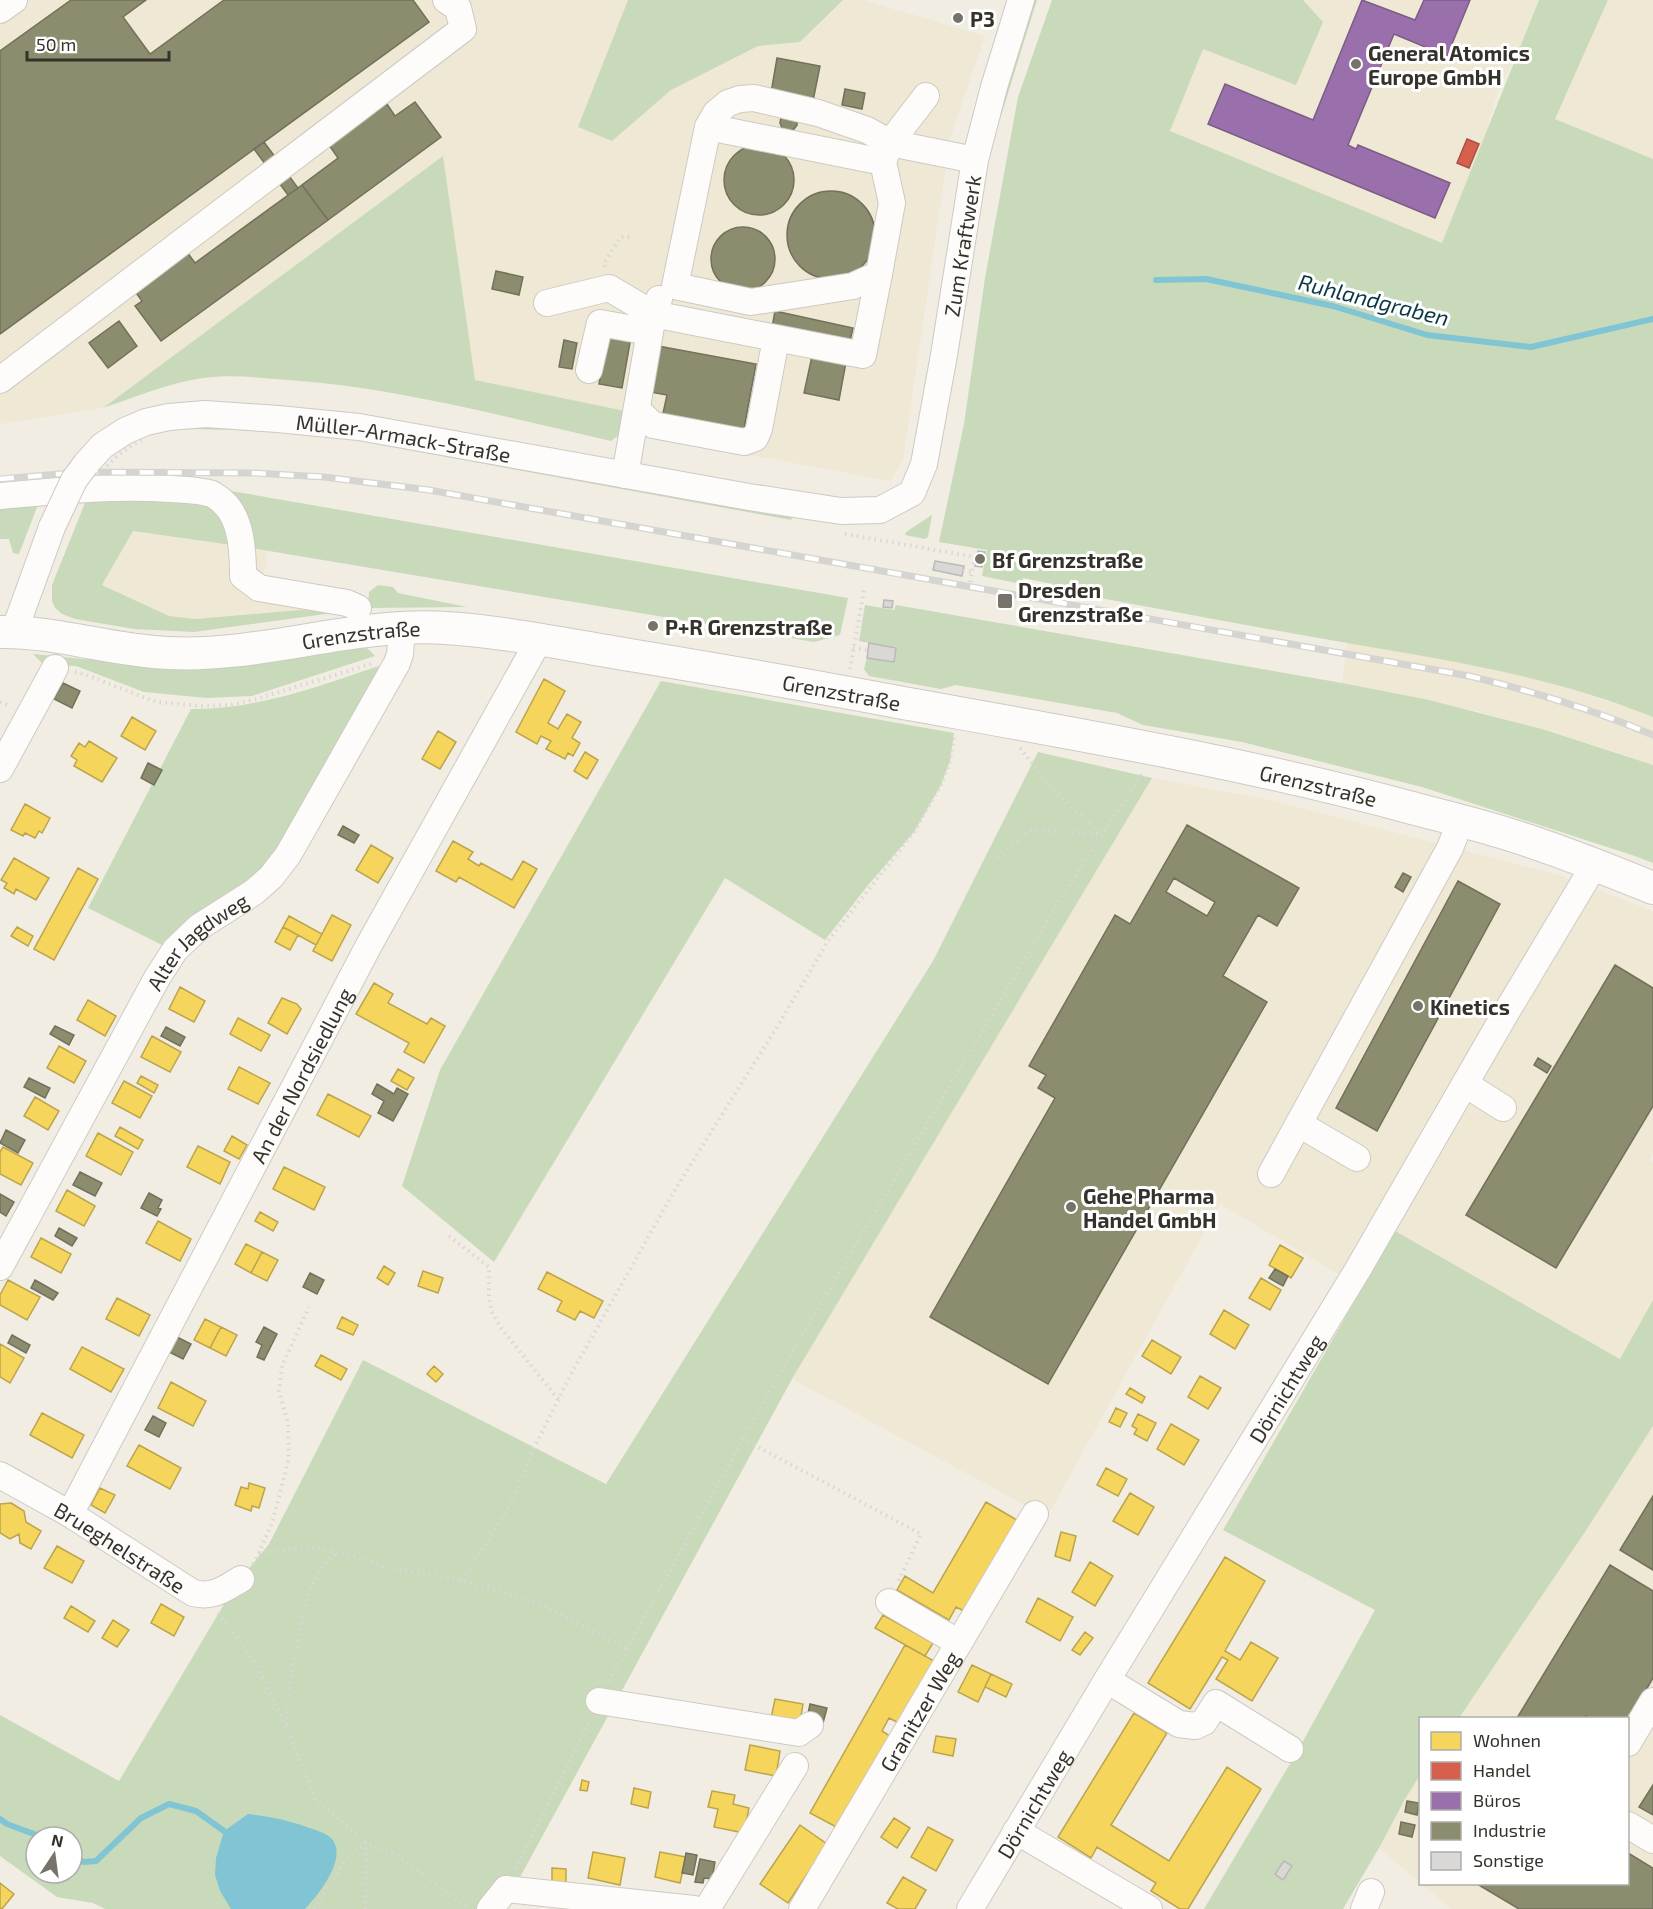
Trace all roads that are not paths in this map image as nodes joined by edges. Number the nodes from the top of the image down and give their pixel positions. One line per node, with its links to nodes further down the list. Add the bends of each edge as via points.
1 (14, 0): 4 (street)
2 (446, 0): 15 (street, via 458,8 463,29)
3 (1021, 0): 8 (street, Zum Kraftwerk)
4 (0, 10)
5 (926, 96): 7 (street)
6 (708, 127): 7 (street); 7 (street, via 728,103 754,98 818,113 867,130); 10 (street)
7 (886, 152): 8 (street); 9 (street, via 892,203)
8 (975, 160): 18 (street, Zum Kraftwerk, via 924,464)
9 (879, 274): 10 (street, via 853,286 752,302); 13 (street, via 863,355)
10 (675, 286): 12 (street, via 661,293)
11 (547, 303): 12 (street, via 609,288)
12 (652, 323): 13 (street); 14 (street, via 600,323); 16 (street)
13 (776, 339): 16 (street, via 755,438 744,442 653,425)
14 (589, 370)
15 (0, 380)
16 (637, 410): 17 (street)
17 (625, 475): 18 (street, Müller-Armack-Straße, via 841,512 880,510); 21 (street, Müller-Armack-Straße, bridge, via 359,427 205,414 146,422 102,446 74,480)
18 (912, 494)
19 (0, 496): 20 (street, via 148,487 212,494 232,513 243,546 243,576 259,588)
20 (358, 608)
21 (7, 632): 23 (main road, Grenzstraße, via 167,653 233,650 364,631)
22 (539, 640): 23 (main road, Grenzstraße, via 424,627); 26 (main road, Grenzstraße, via 1158,749 1352,791); 36 (street, An der Nordsiedlung, via 369,945)
23 (401, 641): 34 (street, Alter Jagdweg, via 288,855 271,878 254,892 199,927 175,950 157,978)
24 (55, 668): 25 (street)
25 (0, 770)
26 (1461, 820): 27 (main road, Grenzstraße); 31 (street, via 1450,848)
27 (1595, 864): 28 (main road, Grenzstraße); 29 (street, Dörnichtweg)
28 (1653, 888)
29 (1465, 1084): 30 (street); 41 (street, Dörnichtweg, via 1357,1271)
30 (1503, 1108)
31 (1299, 1125): 32 (street); 33 (street)
32 (1357, 1158)
33 (1271, 1174)
34 (0, 1267)
35 (0, 1476): 36 (street, Brueghelstraße)
36 (70, 1514): 38 (street, Brueghelstraße, via 193,1593 205,1596)
37 (1035, 1514): 40 (street, Granitzer Weg)
38 (241, 1579)
39 (889, 1602): 40 (street)
40 (959, 1643): 54 (street, Granitzer Weg)
41 (1107, 1680): 46 (street, via 1179,1724 1195,1726 1204,1722 1216,1703); 49 (street, Dörnichtweg)
42 (599, 1701): 44 (street, via 799,1733)
43 (1653, 1701): 45 (street)
44 (810, 1725)
45 (1629, 1741)
46 (1290, 1749)
47 (795, 1766): 53 (street)
48 (1629, 1826): 50 (street)
49 (1016, 1832): 55 (street, Dörnichtweg); 56 (street)
50 (1653, 1840)
51 (490, 1909): 52 (street, via 506,1888)
52 (694, 1909)
53 (707, 1909)
54 (802, 1909)
55 (970, 1909)
56 (1149, 1909)

